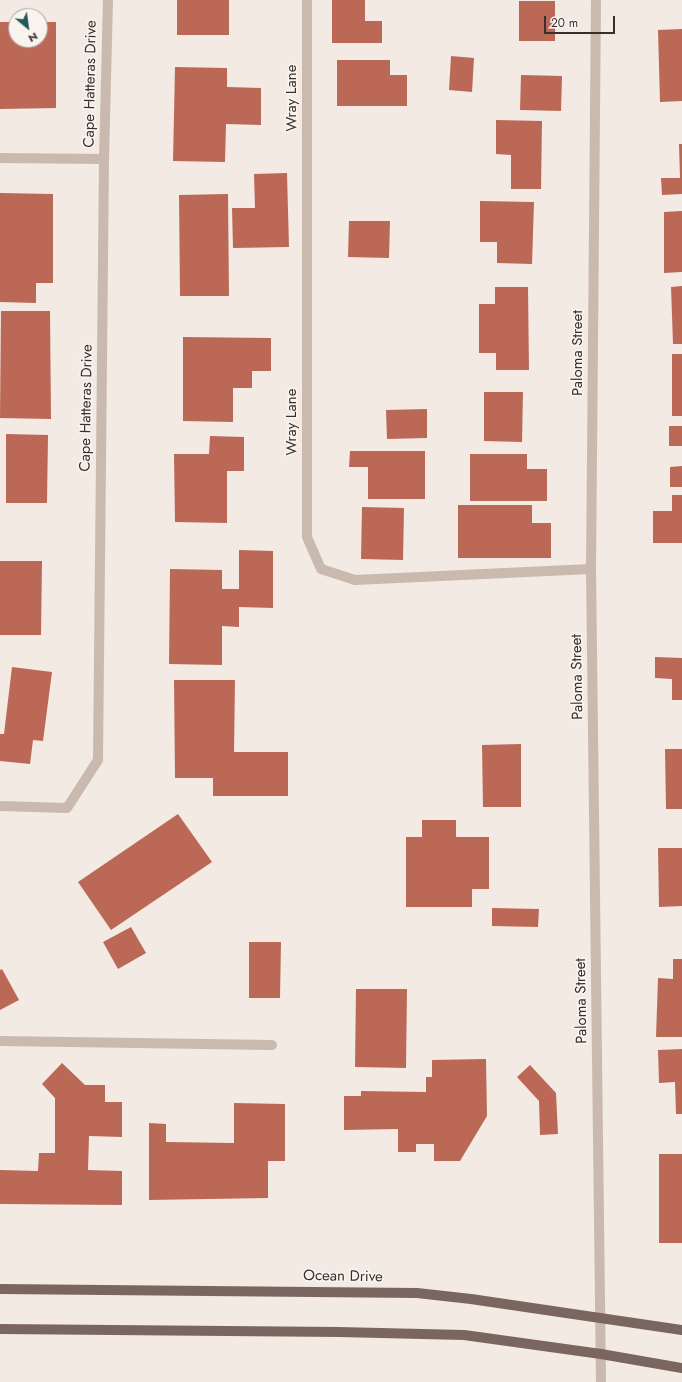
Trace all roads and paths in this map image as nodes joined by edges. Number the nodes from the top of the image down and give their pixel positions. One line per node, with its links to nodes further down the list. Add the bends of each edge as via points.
1 (108, 0): 5 (street, Cape Hatteras Drive)
2 (307, 0): 6 (street, Wray Lane, via 307,537 321,569 355,580)
3 (596, 0): 6 (street, Paloma Street)
4 (0, 158): 5 (street)
5 (104, 159): 7 (street, Cape Hatteras Drive, via 98,760 67,808)
6 (591, 569): 11 (street, Paloma Street)
7 (0, 806)
8 (0, 1041): 9 (street)
9 (272, 1045)
10 (0, 1289): 11 (main road, Ocean Drive, via 417,1293)
11 (601, 1318): 13 (main road, Ocean Drive); 14 (street, Paloma Street)
12 (0, 1329): 14 (main road, via 339,1332 464,1336)
13 (682, 1330)
14 (601, 1354): 15 (main road); 16 (street, Paloma Street)
15 (682, 1368)
16 (601, 1382)

